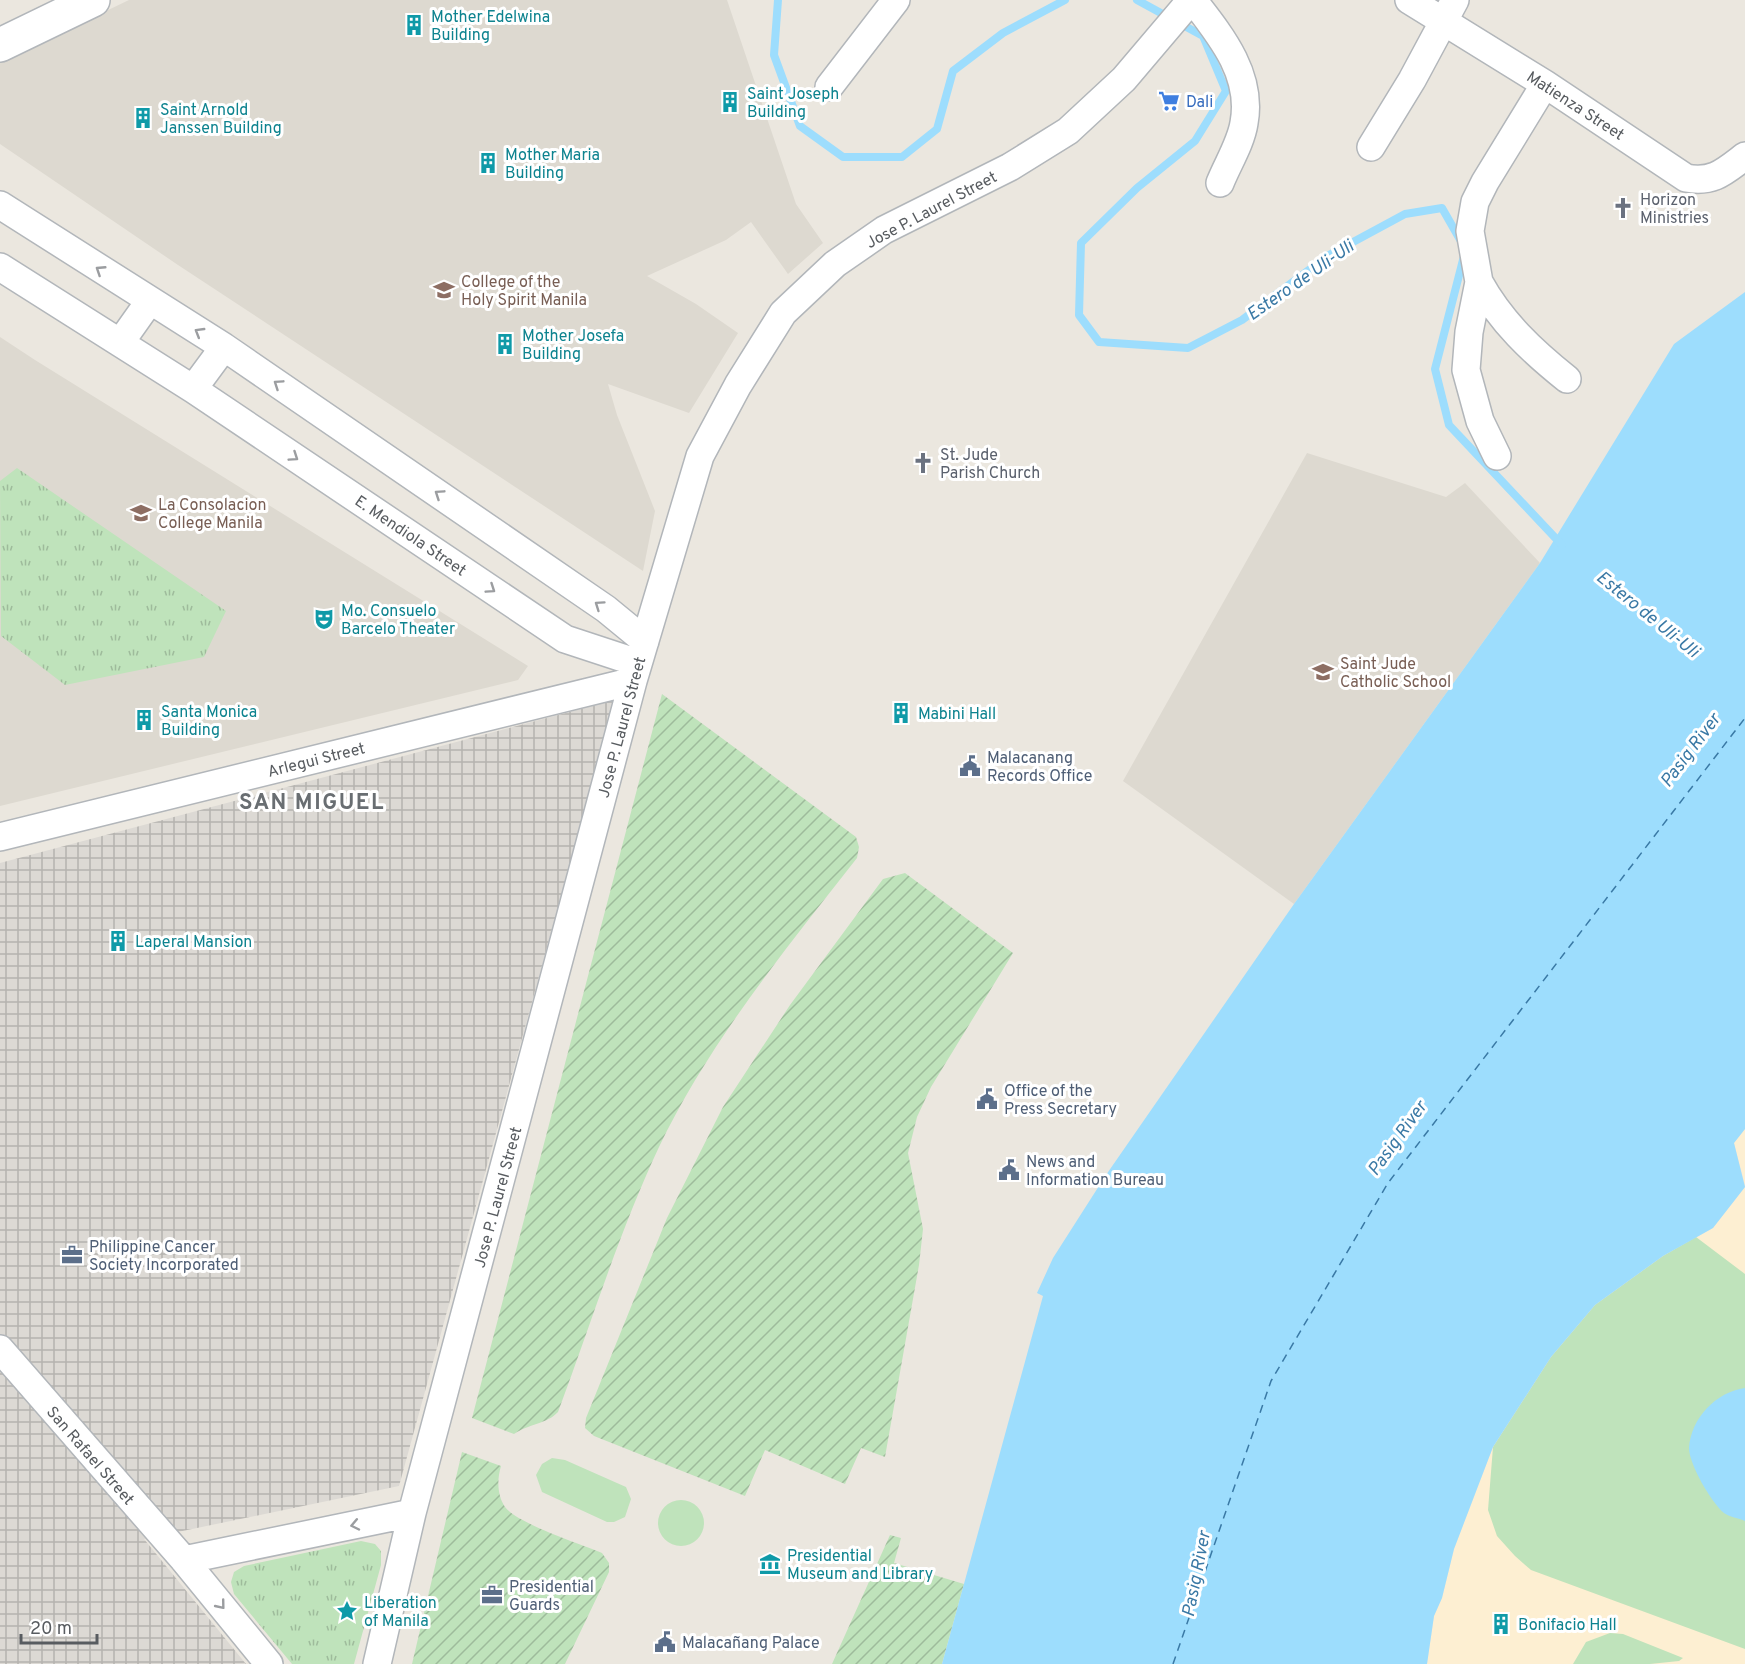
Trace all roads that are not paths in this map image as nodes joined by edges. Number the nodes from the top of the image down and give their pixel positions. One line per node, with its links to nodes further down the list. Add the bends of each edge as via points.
1 (93, 0): 6 (street)
2 (896, 0): 8 (street)
3 (1409, 0): 5 (street, Matienza Street)
4 (1189, 4): 11 (street, via 1222,38 1243,77 1244,124); 21 (street, Jose P. Laurel Street, via 1124,79 1068,131 1010,166 884,230 835,264 783,313 700,456)
5 (1449, 10): 7 (street, Matienza Street); 9 (street)
6 (0, 45)
7 (1545, 84): 10 (street, Matienza Street, via 1686,177 1702,181 1719,175); 14 (street, via 1475,202 1470,231)
8 (829, 87)
9 (1371, 147)
10 (1745, 156)
11 (1220, 183)
12 (0, 205): 15 (street, one-way to 12)
13 (0, 267): 16 (street, E. Mendiola Street)
14 (1479, 282): 18 (street, via 1493,308 1531,350); 20 (street, via 1466,370 1480,422)
15 (149, 302): 16 (street); 17 (street, one-way to 15)
16 (120, 343): 19 (street, E. Mendiola Street)
17 (224, 347): 19 (street); 21 (street, one-way to 17, via 606,609)
18 (1567, 379)
19 (193, 389): 21 (street, E. Mendiola Street, one-way to 21, via 565,639)
20 (1497, 456)
21 (639, 662): 22 (street, Arlegui Street); 24 (street, Jose P. Laurel Street)
22 (0, 837)
23 (0, 1349): 25 (street, San Rafael Street)
24 (412, 1513): 25 (street, one-way to 25); 27 (street, Jose P. Laurel Street)
25 (184, 1560): 26 (street, San Rafael Street, one-way to 26)
26 (269, 1664)
27 (377, 1664)

